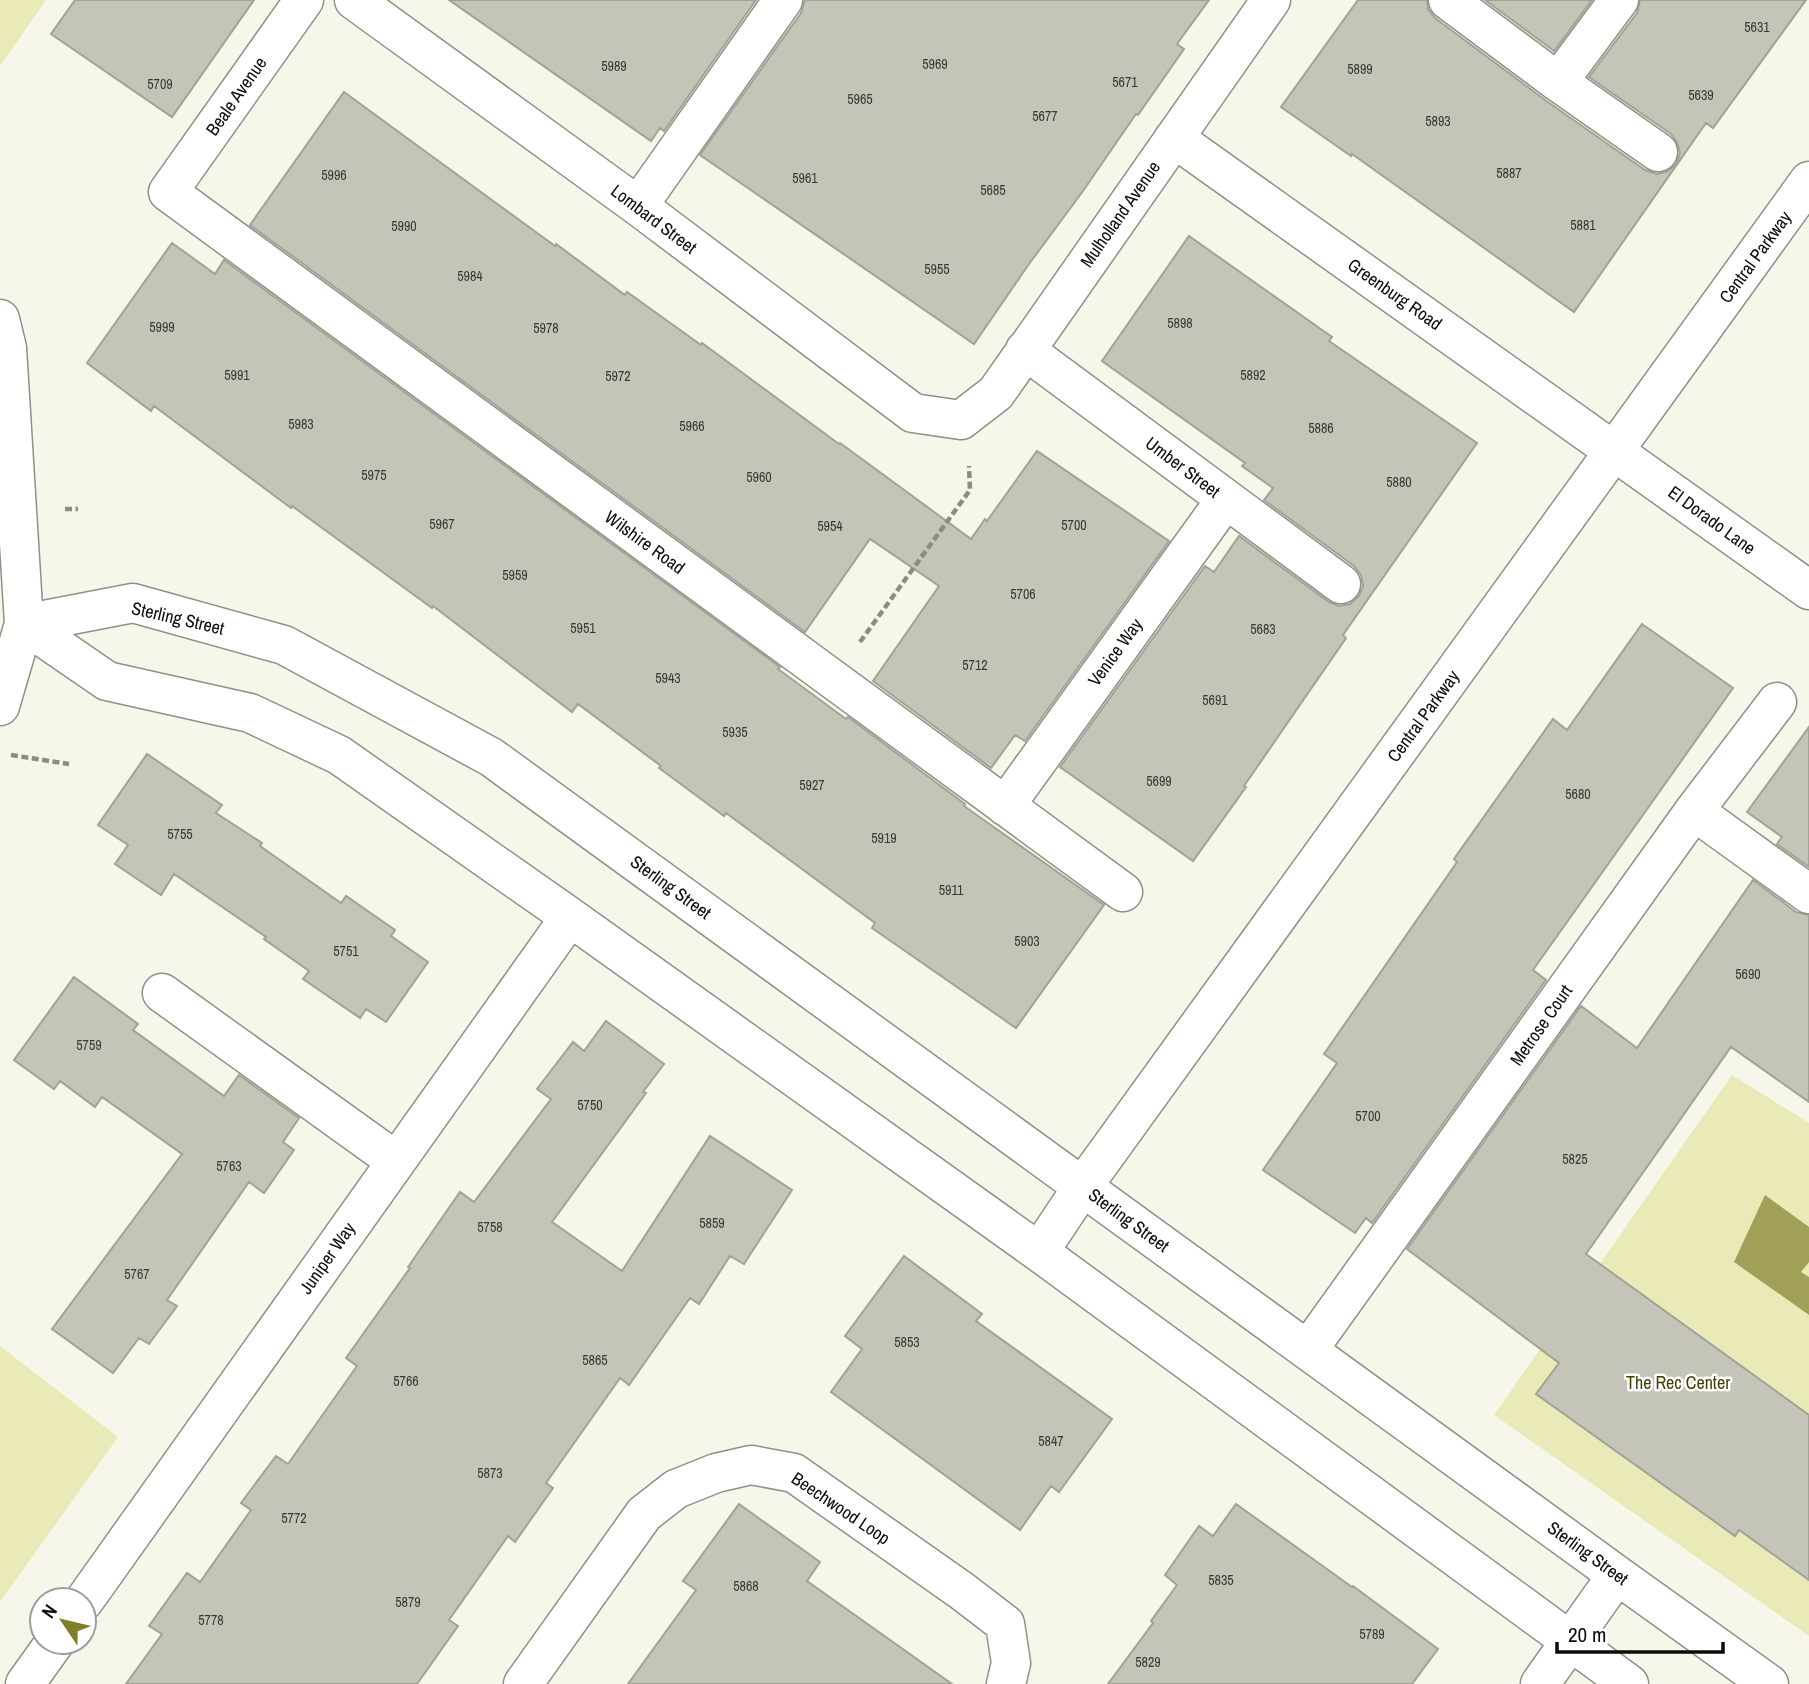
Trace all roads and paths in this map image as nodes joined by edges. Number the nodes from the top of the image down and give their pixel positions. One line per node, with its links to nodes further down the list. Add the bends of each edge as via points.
1 (304, 0): 11 (street, Beale Avenue)
2 (354, 0): 12 (street, Lombard Street)
3 (783, 0): 12 (street)
4 (1272, 0): 8 (street, Mulholland Avenue)
5 (1448, 0): 7 (street)
6 (1619, 0): 7 (street)
7 (1559, 82): 9 (street)
8 (1174, 138): 14 (street, Mulholland Avenue); 16 (street, Greenburg Road)
9 (1658, 152)
10 (1809, 181): 16 (street, Central Parkway)
11 (168, 192): 21 (street, Wilshire Road)
12 (638, 206): 15 (street, Lombard Street, via 913,413)
13 (0, 319): 20 (street, via 7,348)
14 (1025, 350): 15 (street, Mulholland Avenue, via 996,393); 17 (street, Umber Street)
15 (961, 420): 21 (path, via 970,490)
16 (1616, 451): 19 (street, El Dorado Lane); 33 (street, Central Parkway)
17 (1226, 499): 18 (street, Umber Street); 26 (street, Venice Way)
18 (1341, 584)
19 (1809, 590)
20 (24, 624): 23 (street); 30 (street, via 107,681 250,713 339,755); 33 (street, Sterling Street, via 133,603 284,645 491,757)
21 (833, 679): 26 (street, Wilshire Road)
22 (1777, 702): 27 (street, Metrose Court)
23 (0, 706)
24 (0, 753): 25 (path)
25 (69, 764)
26 (1005, 806): 28 (street, Wilshire Road)
27 (1694, 811): 29 (street); 35 (street, Metrose Court)
28 (1123, 892)
29 (1809, 894)
30 (570, 917): 32 (street, Juniper Way); 34 (street)
31 (162, 993): 32 (street)
32 (396, 1161): 37 (street, Juniper Way)
33 (1083, 1186): 34 (street, Central Parkway); 35 (street, Sterling Street)
34 (1039, 1252): 38 (street)
35 (1308, 1350): 36 (street, Sterling Street)
36 (1617, 1575): 38 (street); 45 (street, Sterling Street)
37 (95, 1586)
38 (1570, 1642): 43 (street); 44 (street)
39 (45, 1656): 40 (street)
40 (25, 1684)
41 (523, 1684): 42 (street, Beechwood Loop, via 644,1514 676,1489 751,1465 794,1473 1005,1624 1011,1663)
42 (1006, 1684)
43 (1540, 1684)
44 (1629, 1684)
45 (1769, 1684)

